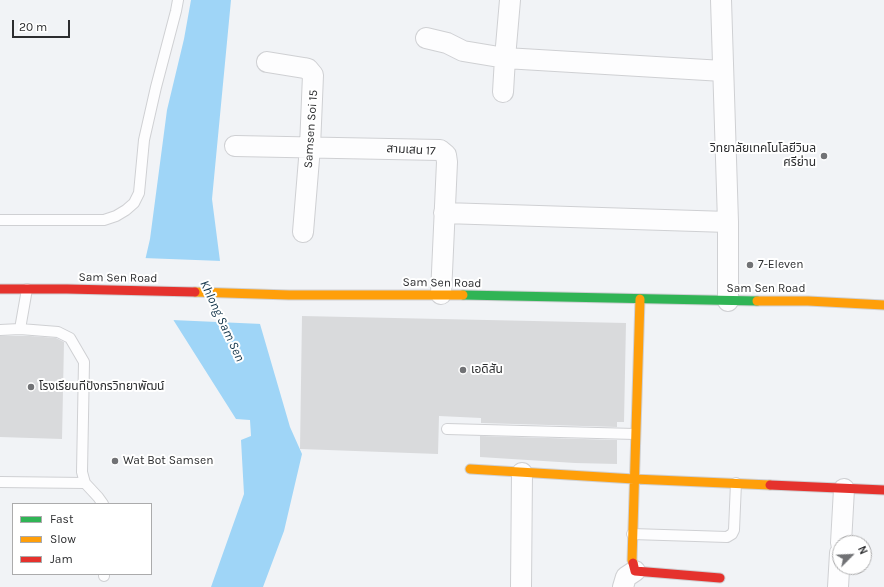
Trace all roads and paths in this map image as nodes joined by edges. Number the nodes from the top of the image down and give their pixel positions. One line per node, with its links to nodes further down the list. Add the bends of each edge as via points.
1 (178, 0): 12 (lane, via 144,140 139,193 134,202 126,210 104,220)
2 (510, 0): 5 (street)
3 (721, 0): 7 (street)
4 (426, 38): 5 (street, via 448,43 463,51)
5 (505, 58): 7 (street); 8 (street)
6 (267, 62): 10 (street, Samsen Soi 15, via 308,69 313,75)
7 (723, 72): 13 (street)
8 (503, 92)
9 (235, 146): 10 (street, สามเสน 17)
10 (310, 147): 11 (street, สามเสน 17, via 440,150 446,155 447,162); 14 (street, Samsen Soi 15)
11 (444, 213): 13 (street); 17 (street, สามเสน 17)
12 (0, 220)
13 (728, 222): 19 (street)
14 (303, 232)
15 (0, 289): 16 (main road, Sam Sen Road)
16 (27, 289): 17 (main road, Sam Sen Road, via 289,295); 21 (lane)
17 (441, 294): 18 (main road, Sam Sen Road)
18 (640, 299): 19 (main road, Sam Sen Road); 24 (main road)
19 (728, 301): 20 (main road, Sam Sen Road, via 808,301)
20 (884, 305)
21 (20, 329): 22 (lane); 29 (lane, via 58,332 70,338 84,362 81,465)
22 (0, 330)
23 (447, 429): 24 (lane)
24 (635, 434): 27 (main road)
25 (470, 469): 26 (main road)
26 (522, 473): 27 (main road); 39 (street)
27 (634, 480): 30 (main road); 34 (main road)
28 (0, 482): 29 (lane)
29 (85, 483): 33 (lane)
30 (736, 483): 31 (main road); 34 (lane, via 734,530 727,537)
31 (844, 489): 32 (main road); 35 (street)
32 (884, 490)
33 (102, 503)
34 (632, 534): 36 (main road)
35 (841, 535)
36 (634, 570): 38 (main road); 40 (street, via 626,577)
37 (839, 575): 41 (street)
38 (720, 578)
39 (521, 587)
40 (623, 587)
41 (838, 587)

